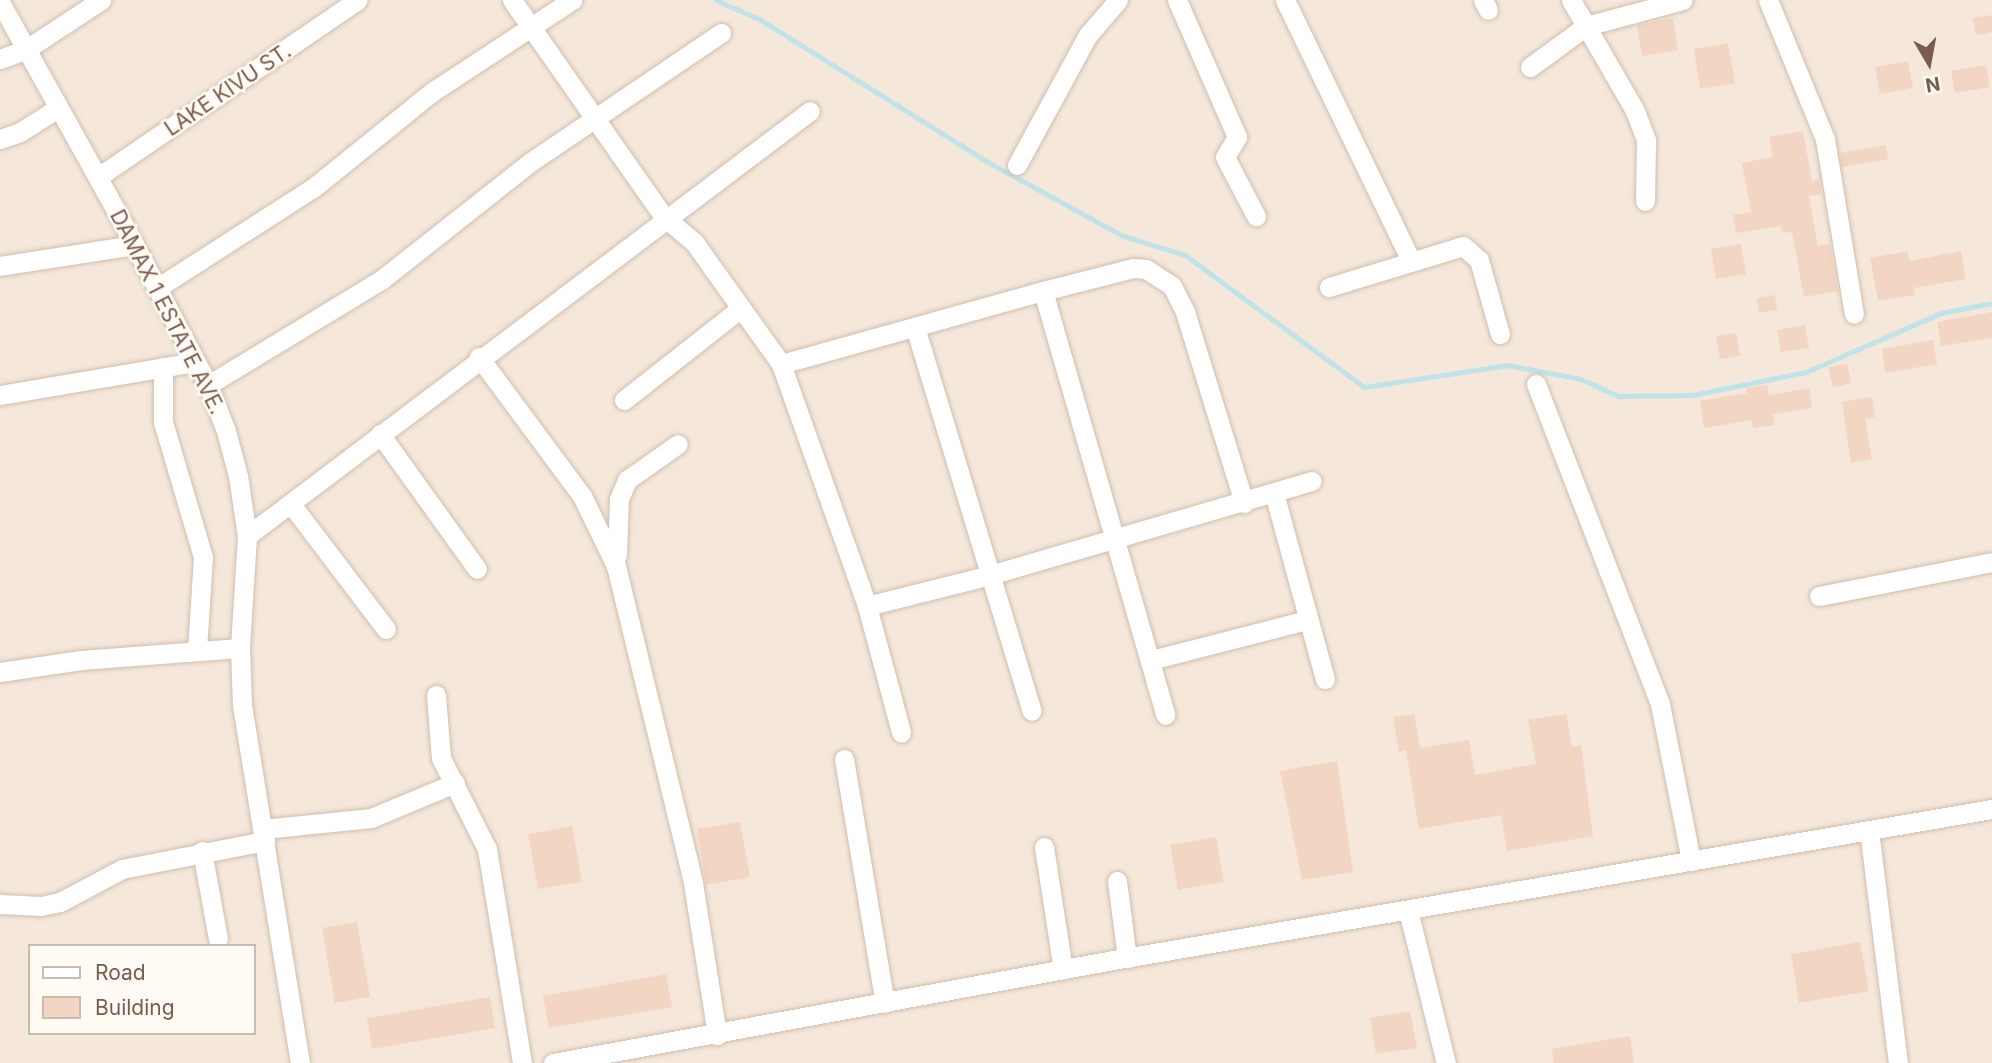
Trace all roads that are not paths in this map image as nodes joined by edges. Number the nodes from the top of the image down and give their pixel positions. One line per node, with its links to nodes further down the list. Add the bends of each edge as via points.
1 (101, 0): 15 (street)
2 (356, 0): 23 (street, LAKE KIVU ST.)
3 (512, 0): 12 (street)
4 (572, 0): 12 (street)
5 (1118, 0): 22 (street, via 1088,35)
6 (1177, 0): 25 (street, via 1237,137 1225,157)
7 (1284, 0): 28 (street)
8 (1571, 0): 13 (street)
9 (1683, 0): 13 (street)
10 (1768, 0): 34 (street, via 1825,139)
11 (0, 2): 15 (street, DAMAX 1 ESTATE AVE.)
12 (531, 26): 20 (street); 31 (street, via 432,92 313,188)
13 (1586, 26): 17 (street); 24 (street, via 1635,111 1646,140)
14 (721, 33): 20 (street)
15 (25, 50): 16 (street); 18 (street, DAMAX 1 ESTATE AVE.)
16 (0, 59)
17 (1530, 67)
18 (58, 108): 21 (street); 23 (street, DAMAX 1 ESTATE AVE.)
19 (810, 111): 26 (street)
20 (593, 120): 26 (street); 42 (street, via 529,163 381,280)
21 (0, 139)
22 (1017, 165)
23 (97, 177): 27 (street, DAMAX 1 ESTATE AVE.)
24 (1645, 201)
25 (1256, 216)
26 (664, 217): 33 (street, via 694,242); 37 (street)
27 (134, 245): 29 (street); 31 (street, DAMAX 1 ESTATE AVE.)
28 (1410, 259): 30 (street); 36 (street, via 1463,246 1471,250 1479,260)
29 (0, 266)
30 (1329, 287)
31 (157, 289): 38 (street, DAMAX 1 ESTATE AVE.)
32 (1043, 291): 35 (street); 49 (street, via 1133,268 1156,273 1172,286 1185,312); 52 (street)
33 (741, 308): 39 (street); 44 (street)
34 (1854, 314)
35 (915, 327): 39 (street); 56 (street)
36 (1500, 334)
37 (479, 357): 45 (street); 54 (street, via 582,496)
38 (195, 362): 40 (street); 42 (street, DAMAX 1 ESTATE AVE.)
39 (781, 363): 58 (street)
40 (163, 368): 43 (street); 62 (street, via 163,422 203,557)
41 (1536, 384): 77 (street, via 1660,704)
42 (208, 385): 51 (street, DAMAX 1 ESTATE AVE., via 238,476)
43 (0, 395)
44 (624, 400)
45 (380, 434): 50 (street); 55 (street)
46 (678, 444): 54 (street, via 627,480 619,499)
47 (1312, 481): 48 (street)
48 (1274, 493): 49 (street); 59 (street)
49 (1244, 503): 52 (street)
50 (291, 504): 51 (street); 60 (street)
51 (247, 536): 61 (street, DAMAX 1 ESTATE AVE.)
52 (1113, 538): 56 (street); 63 (street)
53 (1992, 562): 57 (street)
54 (617, 566): 85 (street, via 695,894)
55 (477, 569)
56 (990, 575): 58 (street); 67 (street)
57 (1819, 596)
58 (867, 606): 69 (street)
59 (1307, 620): 63 (street); 65 (street)
60 (386, 629)
61 (240, 648): 62 (street); 74 (street, DAMAX 1 ESTATE AVE., via 242,705)
62 (197, 650): 64 (street)
63 (1151, 660): 68 (street)
64 (0, 672)
65 (1325, 679)
66 (436, 695): 71 (street, via 441,758)
67 (1032, 710)
68 (1165, 715)
69 (901, 732)
70 (844, 759): 84 (street)
71 (456, 783): 74 (street, via 370,818); 87 (street, via 487,849)
72 (1992, 809): 73 (street)
73 (1869, 830): 77 (street); 90 (street)
74 (264, 835): 76 (street); 86 (street, DAMAX 1 ESTATE AVE.)
75 (1044, 847): 83 (street)
76 (202, 851): 79 (street, via 122,869 60,902); 81 (street)
77 (1691, 861): 80 (street)
78 (1117, 881): 82 (street)
79 (0, 904)
80 (1408, 910): 82 (street); 89 (street)
81 (218, 939)
82 (1127, 958): 83 (street)
83 (1063, 970): 84 (street)
84 (885, 1003): 85 (street)
85 (717, 1035): 88 (street)
86 (300, 1063)
87 (522, 1063)
88 (553, 1063)
89 (1446, 1063)
90 (1898, 1063)

